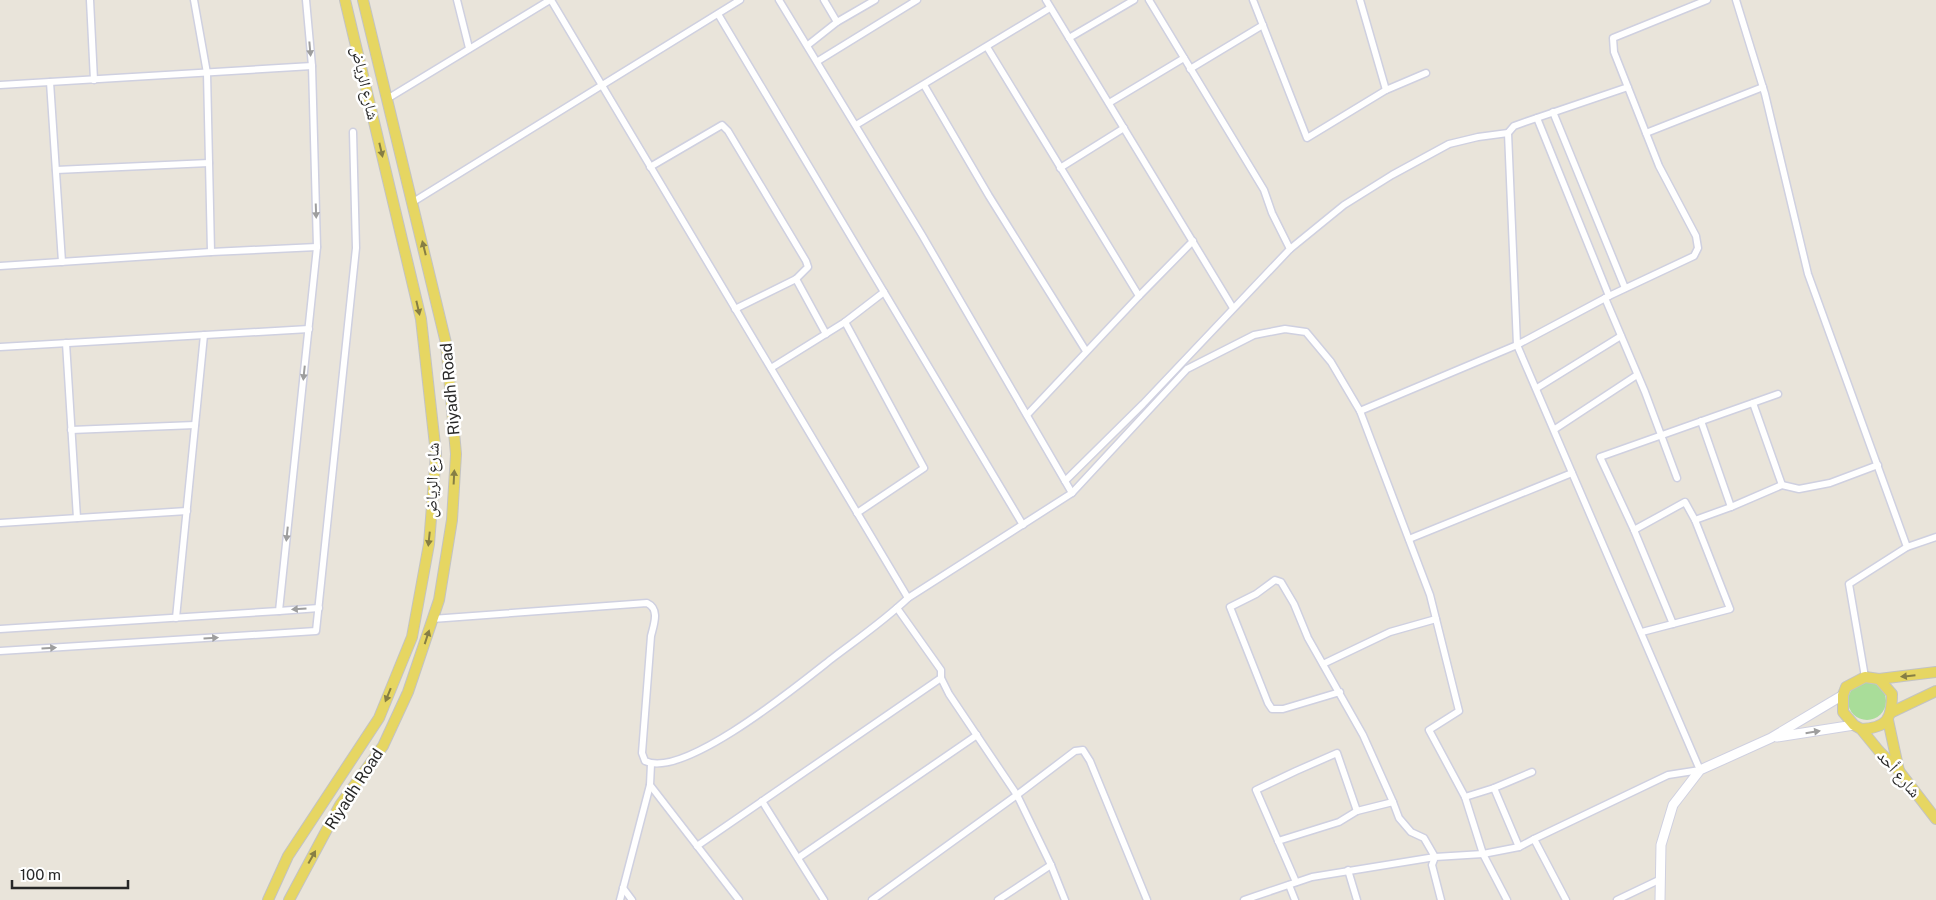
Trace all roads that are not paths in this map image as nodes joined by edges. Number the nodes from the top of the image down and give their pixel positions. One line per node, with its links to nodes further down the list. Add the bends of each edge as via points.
1 (90, 0): 34 (street)
2 (194, 0): 32 (street)
3 (306, 0): 30 (street, one-way to 30)
4 (345, 0): 154 (main road, شارع الرياض, one-way to 154, via 421,319 436,454 429,544 412,637 380,718 288,856)
5 (363, 0): 42 (main road, Riyadh Road)
6 (457, 0): 27 (street)
7 (551, 0): 27 (street); 37 (street)
8 (740, 0): 21 (street)
9 (780, 0): 25 (street)
10 (824, 0): 22 (street)
11 (875, 0): 22 (street)
12 (917, 0): 29 (street)
13 (1046, 0): 20 (street)
14 (1134, 0): 24 (street)
15 (1149, 0): 28 (street)
16 (1253, 0): 23 (street)
17 (1360, 0): 41 (street)
18 (1707, 0): 39 (street, via 1613,38 1614,52)
19 (1736, 0): 40 (street)
20 (1050, 8): 24 (street); 26 (street)
21 (718, 14): 37 (street); 64 (street)
22 (837, 22): 25 (street)
23 (1263, 25): 31 (street); 41 (street, via 1307,138)
24 (1069, 38): 43 (street)
25 (808, 45): 29 (street)
26 (986, 47): 38 (street); 53 (street)
27 (469, 48): 42 (street)
28 (1184, 58): 31 (street); 43 (street)
29 (818, 61): 46 (street)
30 (312, 66): 32 (street); 57 (street, one-way to 57)
31 (1190, 69): 58 (street, via 1264,190)
32 (207, 73): 34 (street); 51 (street)
33 (1426, 73): 41 (street)
34 (94, 80): 35 (street)
35 (50, 82): 36 (street); 54 (street)
36 (0, 85)
37 (601, 85): 52 (street); 55 (street)
38 (924, 85): 46 (street); 77 (street)
39 (1628, 87): 44 (street); 50 (street)
40 (1763, 87): 50 (street); 90 (street, via 1808,274)
41 (1386, 90)
42 (387, 99): 55 (main road, Riyadh Road)
43 (1110, 103): 47 (street)
44 (1553, 112): 45 (street); 63 (street)
45 (1537, 118): 49 (street, via 1514,126); 66 (street)
46 (856, 125): 84 (street)
47 (1124, 128): 53 (street); 56 (street)
48 (353, 132): 108 (street, via 356,248)
49 (1508, 133): 58 (street, via 1478,136 1449,144 1344,205); 75 (street)
50 (1646, 133): 63 (street, via 1659,166 1696,236 1698,248 1694,256)
51 (209, 164): 54 (street); 59 (street)
52 (650, 167): 62 (street, via 722,125 806,261 808,267); 68 (street)
53 (1060, 168): 65 (street)
54 (56, 170): 60 (street)
55 (413, 202): 112 (main road, Riyadh Road, one-way to 55, via 452,520 456,454 446,343)
56 (1193, 241): 65 (street); 67 (street)
57 (317, 247): 59 (street); 70 (street)
58 (1290, 249): 67 (street)
59 (211, 252): 60 (street)
60 (62, 262): 61 (street)
61 (0, 266)
62 (796, 279): 68 (street); 71 (street)
63 (1626, 288): 66 (street)
64 (884, 292): 69 (street); 102 (street)
65 (1138, 296): 77 (street)
66 (1607, 297): 73 (street); 75 (street)
67 (1233, 308): 93 (street)
68 (735, 309): 78 (street)
69 (846, 322): 71 (street); 98 (street, via 924,468)
70 (309, 329): 72 (street); 110 (street, one-way to 110)
71 (826, 334): 78 (street)
72 (204, 335): 74 (street); 86 (street)
73 (1621, 336): 79 (street); 80 (street)
74 (66, 343): 76 (street); 88 (street)
75 (1518, 345): 80 (street); 83 (street)
76 (0, 347)
77 (1086, 351): 84 (street)
78 (771, 368): 98 (street)
79 (1637, 374): 87 (street); 89 (street)
80 (1537, 388): 87 (street)
81 (1778, 394): 82 (street)
82 (1753, 403): 85 (street); 94 (street)
83 (1360, 411): 95 (street, via 1331,362 1306,332 1285,329 1254,335 1187,369); 105 (street)
84 (1026, 415): 93 (street)
85 (1701, 421): 89 (street); 96 (street)
86 (195, 425): 88 (street); 97 (street)
87 (1554, 428): 91 (street)
88 (72, 430): 99 (street)
89 (1661, 435): 92 (street); 103 (street, via 1600,457)
90 (1878, 466): 94 (street, via 1830,483 1799,488); 106 (street)
91 (1572, 474): 105 (street); 116 (street)
92 (1677, 478)
93 (1065, 480): 95 (street)
94 (1782, 485): 96 (street)
95 (1072, 493): 102 (street)
96 (1731, 507): 100 (street)
97 (187, 511): 99 (street); 111 (street)
98 (857, 513): 107 (street)
99 (77, 518): 101 (street)
100 (1695, 520): 103 (street, via 1685,502); 114 (street, via 1730,608)
101 (0, 523)
102 (1023, 525): 107 (street)
103 (1634, 530): 114 (street)
104 (1936, 537): 106 (street)
105 (1409, 539): 113 (street)
106 (1907, 547): 120 (street, via 1849,584)
107 (908, 598): 109 (street)
108 (319, 608): 110 (street, one-way to 110); 117 (street, one-way to 108, via 316,631)
109 (897, 608): 121 (street, via 941,670); 130 (street, via 771,706 717,741 679,760)
110 (279, 611): 111 (street)
111 (176, 618): 115 (street)
112 (432, 619): 130 (street, via 652,605 655,619 642,753 645,761); 155 (main road, Riyadh Road, one-way to 112, via 340,805 383,746 408,692)
113 (1436, 619): 118 (street, via 1390,632); 137 (street, via 1459,711 1429,730)
114 (1673, 624): 116 (street)
115 (0, 629)
116 (1642, 632): 131 (street)
117 (0, 651)
118 (1323, 664): 123 (street); 123 (street, via 1281,582 1274,580 1256,594 1230,607 1272,709 1283,710)
119 (1936, 672): 122 (main road, one-way to 122)
120 (1865, 677): 122 (main road); 125 (main road, via 1846,687)
121 (941, 678): 128 (street); 138 (street)
122 (1879, 679): 126 (main road, via 1892,694)
123 (1340, 692): 139 (street)
124 (1936, 692): 126 (main road, شارع أحد)
125 (1843, 695): 127 (main road, شارع أحد, via 1843,712); 129 (street)
126 (1890, 716): 127 (main road, شارع أحد, via 1876,728); 132 (main road)
127 (1857, 727): 129 (street, one-way to 127); 132 (main road, شارع أحد)
128 (976, 735): 136 (street); 148 (street)
129 (1772, 738): 131 (street)
130 (651, 764): 134 (street)
131 (1700, 770): 142 (street, via 1668,775); 151 (street, via 1673,805 1661,845)
132 (1899, 771): 141 (main road, شارع أحد)
133 (1532, 772): 135 (street)
134 (650, 785): 144 (street); 153 (street)
135 (1494, 788): 137 (street); 145 (street)
136 (1017, 795): 149 (street); 160 (street); 163 (street, via 1075,751 1083,750)
137 (1465, 797): 146 (street)
138 (762, 801): 144 (street); 148 (street)
139 (1393, 802): 140 (street); 147 (street, via 1399,818 1411,832 1424,838)
140 (1357, 811): 143 (street, via 1339,822); 143 (street, via 1337,753 1256,790)
141 (1936, 819)
142 (1534, 840): 145 (street); 169 (street)
143 (1278, 841): 152 (street)
144 (697, 846): 158 (street)
145 (1519, 847): 146 (street)
146 (1483, 854): 147 (street); 168 (street)
147 (1435, 857): 150 (street); 167 (street, via 1432,865)
148 (798, 858): 159 (street)
149 (1051, 865): 161 (street); 162 (street)
150 (1348, 870): 152 (street); 166 (street)
151 (1661, 878): 170 (street); 171 (street)
152 (1293, 883): 164 (street); 165 (street)
153 (623, 888): 156 (street); 157 (street)
154 (268, 900)
155 (289, 900)
156 (620, 900)
157 (632, 900)
158 (739, 900)
159 (824, 900)
160 (872, 900)
161 (998, 900)
162 (1065, 900)
163 (1147, 900)
164 (1244, 900)
165 (1295, 900)
166 (1357, 900)
167 (1441, 900)
168 (1507, 900)
169 (1566, 900)
170 (1617, 900)
171 (1660, 900)

